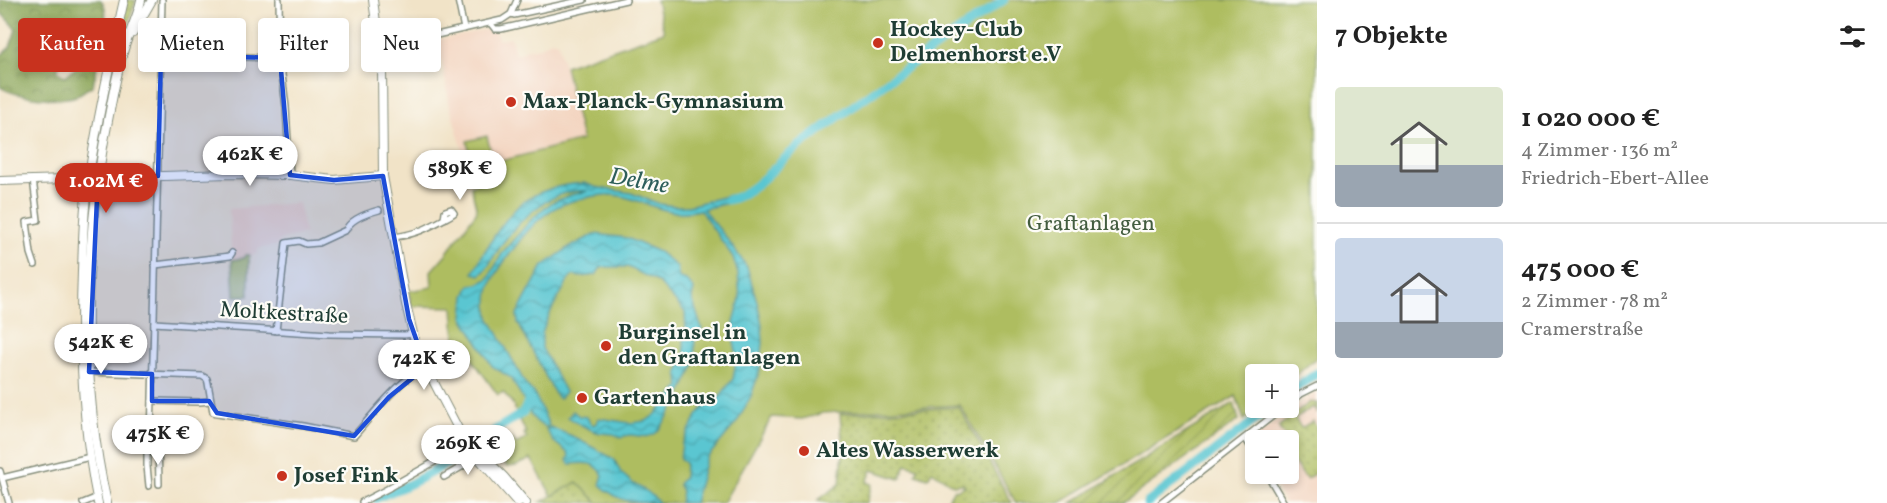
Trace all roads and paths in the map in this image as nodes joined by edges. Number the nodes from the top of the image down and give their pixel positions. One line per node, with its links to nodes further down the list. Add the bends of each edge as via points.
1 (124, 0): 27 (main road)
2 (141, 0): 18 (main road)
3 (152, 0): 19 (main road)
4 (162, 0): 12 (street)
5 (279, 0): 13 (street)
6 (373, 0): 14 (main road)
7 (458, 0): 16 (street)
8 (517, 0): 11 (street)
9 (584, 0): 11 (street)
10 (626, 0): 15 (street, via 501,29)
11 (511, 14): 15 (street)
12 (162, 18)
13 (279, 18)
14 (376, 18)
15 (490, 24): 16 (street)
16 (464, 29): 17 (street)
17 (441, 34)
18 (126, 42)
19 (126, 45)
20 (118, 72): 28 (main road)
21 (161, 72): 24 (street)
22 (282, 72): 25 (street)
23 (382, 72): 26 (main road)
24 (158, 176): 25 (main road); 28 (main road); 36 (street)
25 (290, 176): 26 (main road, via 334,180)
26 (383, 176): 33 (main road)
27 (89, 177): 28 (main road); 29 (main road); 52 (main road, via 83,241 81,381)
28 (98, 177): 41 (main road, via 89,282)
29 (33, 179): 30 (main road); 35 (street, via 38,220 27,222)
30 (0, 181)
31 (379, 210): 38 (street, via 318,243 286,243)
32 (444, 219): 33 (street, via 432,227)
33 (394, 237): 39 (main road)
34 (232, 253): 36 (street)
35 (36, 265)
36 (155, 266): 37 (street)
37 (154, 323): 38 (street, Moltkestraße); 42 (street)
38 (276, 331): 39 (street, Moltkestraße)
39 (413, 334): 40 (main road)
40 (426, 368): 46 (street, via 417,370 354,436 217,413); 51 (main road)
41 (88, 372): 42 (street); 59 (main road)
42 (152, 374): 45 (street); 46 (street, via 202,376 207,379)
43 (1317, 386): 44 (street)
44 (1299, 396)
45 (152, 401): 46 (street); 49 (street)
46 (210, 401)
47 (1270, 418): 48 (street)
48 (1255, 430)
49 (151, 438): 56 (street, via 158,438); 58 (street, via 147,438)
50 (1245, 438): 65 (street)
51 (474, 451): 54 (street); 60 (street); 63 (main road); 64 (main road)
52 (90, 457): 55 (street); 59 (main road)
53 (0, 471): 55 (street)
54 (444, 477)
55 (2, 478): 61 (street)
56 (159, 484)
57 (1273, 484): 66 (street)
58 (149, 486)
59 (102, 500): 62 (street)
60 (362, 502)
61 (9, 503)
62 (83, 503)
63 (518, 503)
64 (526, 503)
65 (1161, 503)
66 (1284, 503)

